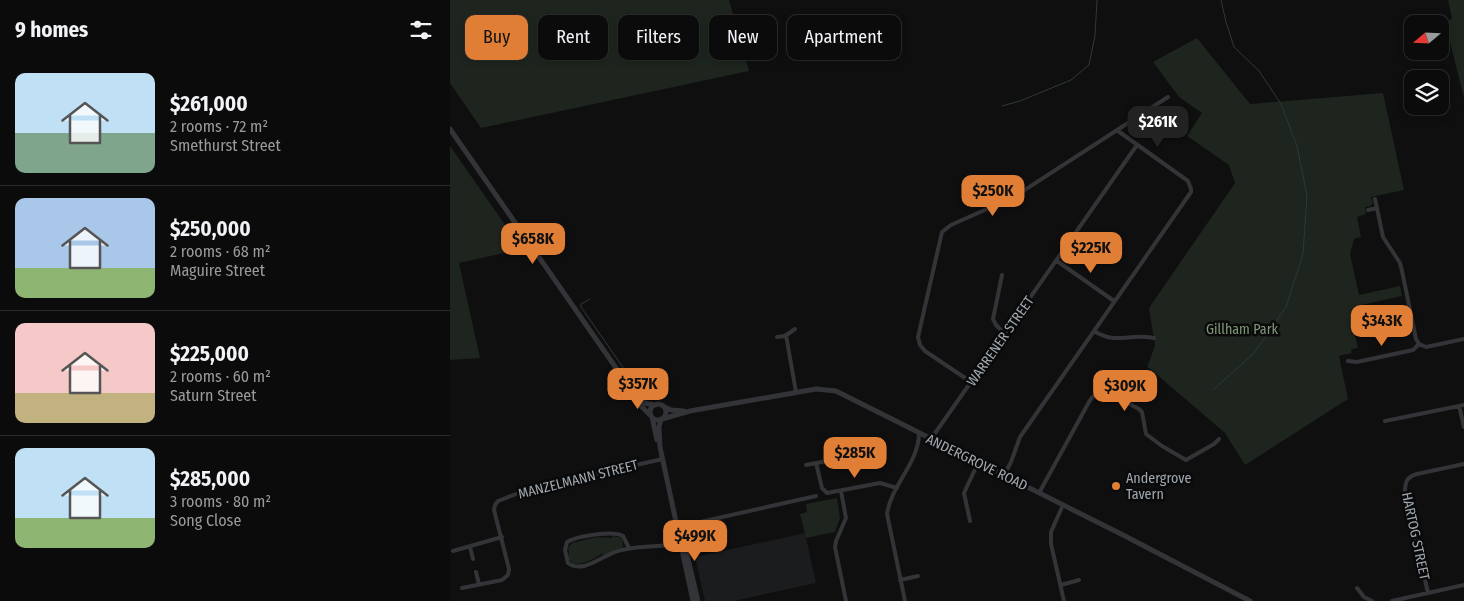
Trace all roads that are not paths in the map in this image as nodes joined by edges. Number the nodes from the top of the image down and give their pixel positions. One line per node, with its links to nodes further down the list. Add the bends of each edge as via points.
1 (1168, 97): 3 (street)
2 (450, 128): 23 (street)
3 (1118, 131): 4 (street); 22 (street, via 1014,197 942,232 918,337 925,352)
4 (1137, 145): 6 (street, via 1188,181); 10 (street, WARRENER STREET)
5 (1198, 186): 6 (street)
6 (1191, 187): 12 (street, via 1186,200)
7 (1375, 199): 8 (street)
8 (1377, 208): 9 (street); 20 (street, via 1383,236 1400,263)
9 (1368, 210)
10 (1057, 261): 12 (street); 15 (street, WARRENER STREET)
11 (1002, 275): 15 (street, via 993,319)
12 (1114, 301): 14 (street)
13 (795, 329): 16 (street)
14 (1094, 331): 18 (street, via 1111,339); 44 (street, via 1020,437)
15 (1005, 334): 22 (street, WARRENER STREET)
16 (786, 335): 17 (street); 24 (street)
17 (777, 337)
18 (1154, 338)
19 (1464, 339): 20 (street, via 1426,347)
20 (1419, 344): 21 (street, via 1413,350)
21 (1348, 361)
22 (971, 382): 35 (street, WARRENER STREET)
23 (632, 391): 25 (street, via 644,402); 29 (street)
24 (796, 392): 28 (street, ANDERGROVE ROAD); 33 (street, ANDERGROVE ROAD, via 816,388 836,390)
25 (655, 405): 27 (street); 29 (street)
26 (1462, 405): 31 (street); 32 (street)
27 (662, 406): 28 (street, ANDERGROVE ROAD); 30 (street, via 666,412)
28 (690, 411): 30 (street, ANDERGROVE ROAD)
29 (651, 416): 30 (street, via 656,420); 36 (street)
30 (662, 419): 36 (street)
31 (1385, 421)
32 (1464, 427)
33 (919, 433): 35 (street, ANDERGROVE ROAD); 37 (street)
34 (1218, 439): 47 (street, via 1186,460 1146,434 1139,409 1101,392 1089,402)
35 (927, 440): 37 (street, WARRENER STREET); 41 (street, ANDERGROVE ROAD)
36 (660, 447): 38 (street)
37 (917, 448): 45 (street)
38 (663, 459): 51 (street); 52 (street, MANZELMANN STREET, via 532,488 500,500 494,510)
39 (827, 461): 40 (street)
40 (816, 463): 43 (street); 46 (street, via 823,490 829,494)
41 (978, 463): 44 (street, ANDERGROVE ROAD); 50 (street, via 964,494)
42 (1464, 464): 67 (street, HARTOG STREET, via 1417,474 1406,480)
43 (806, 466)
44 (1004, 474): 47 (street, ANDERGROVE ROAD)
45 (897, 488): 46 (street, via 880,483); 60 (street, via 887,514)
46 (841, 491): 69 (street, via 846,519 835,548)
47 (1039, 493): 49 (street, ANDERGROVE ROAD)
48 (816, 496): 51 (street)
49 (1063, 505): 63 (street, via 1051,532); 72 (street, ANDERGROVE ROAD)
50 (970, 521)
51 (678, 527): 53 (street)
52 (502, 537): 54 (street); 62 (street, via 508,575)
53 (682, 544): 55 (street); 68 (street)
54 (470, 547): 56 (street); 57 (street)
55 (629, 548): 55 (street, via 577,566 567,562 565,550 566,543 572,540 615,533 624,537)
56 (454, 551)
57 (473, 559)
58 (476, 572): 62 (street)
59 (918, 576): 60 (street)
60 (900, 580): 70 (street)
61 (1079, 580): 63 (street)
62 (479, 584): 65 (street)
63 (1061, 585): 71 (street)
64 (1464, 585): 67 (street)
65 (462, 588)
66 (1357, 588): 73 (street)
67 (1428, 593): 74 (street)
68 (694, 601)
69 (846, 601)
70 (905, 601)
71 (1064, 601)
72 (1250, 601)
73 (1372, 601)
74 (1392, 601)

